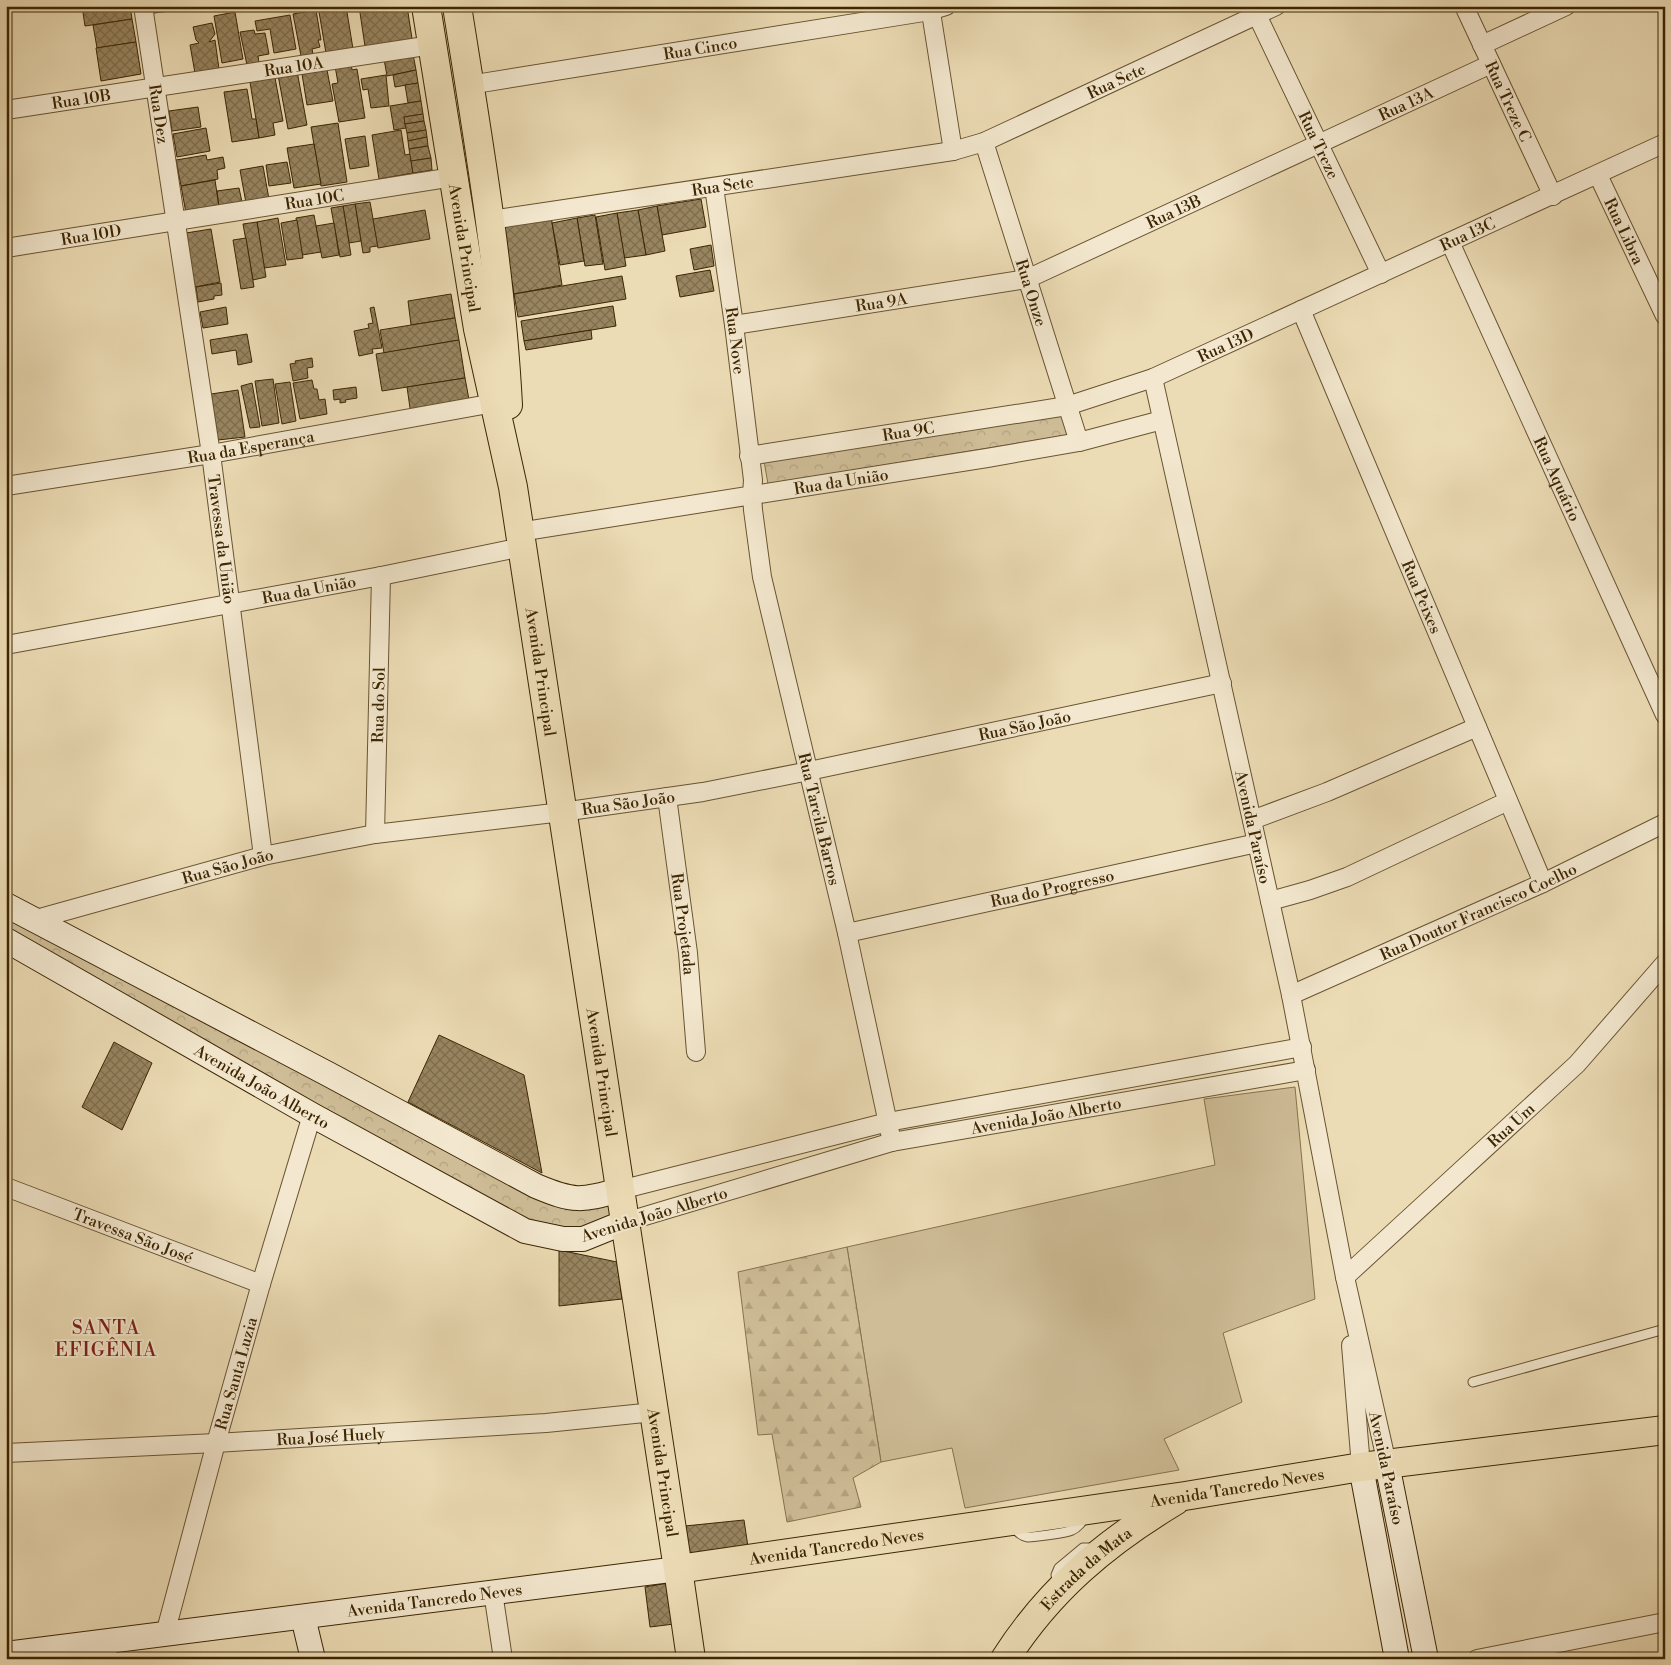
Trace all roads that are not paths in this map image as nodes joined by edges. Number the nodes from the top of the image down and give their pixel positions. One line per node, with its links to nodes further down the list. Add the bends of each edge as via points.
1 (143, 6): 13 (street, Rua Dez)
2 (426, 6): 9 (main road, Avenida Principal)
3 (457, 6): 12 (main road, Avenida Principal)
4 (1276, 6): 8 (street, Rua Sete)
5 (1464, 6): 10 (street, Rua Treze C)
6 (1566, 6): 10 (street)
7 (935, 8): 12 (street, Rua Cinco); 18 (street, Rua Cinco, via 941,79)
8 (1257, 15): 15 (street, Rua Sete); 16 (street, Rua Treze)
9 (432, 45): 13 (street, Rua 10A); 20 (main road, Avenida Principal)
10 (1482, 45): 11 (street, Rua Treze C)
11 (1491, 64): 16 (street, Rua 13A); 22 (street, Rua Treze C)
12 (469, 85): 23 (main road, Avenida Principal)
13 (156, 87): 14 (street, Rua 10B); 24 (street, Rua Dez)
14 (6, 110)
15 (984, 142): 18 (street, Rua Sete); 28 (street, Rua Onze)
16 (1319, 144): 27 (street, Rua Treze); 28 (street, Rua 13B)
17 (1665, 144): 19 (street, Rua 13C)
18 (953, 151): 21 (street, Rua Sete)
19 (1598, 175): 22 (street, Rua 13C); 30 (street, Rua Libra)
20 (453, 177): 24 (street, Rua 10C); 33 (main road, Avenida Principal, via 478,329)
21 (714, 187): 23 (street, Rua Sete); 31 (street, Rua Nove)
22 (1553, 196): 25 (street, Rua 13C)
23 (490, 220): 40 (main road, Avenida Principal, via 506,366)
24 (176, 221): 26 (street, Rua 10D); 37 (street, Travessa da União)
25 (1450, 242): 27 (street, Rua 13C); 47 (street, Rua Aquário)
26 (6, 248)
27 (1381, 274): 29 (street, Rua 13D)
28 (1027, 279): 31 (street, Rua 9A); 34 (street, Rua Onze)
29 (1301, 310): 32 (street, Rua 13D); 48 (street, Rua Peixes)
30 (1665, 316)
31 (734, 326): 38 (street, Rua Nove)
32 (1153, 378): 34 (street, Rua 13D); 35 (street, Avenida Paraíso)
33 (494, 403): 37 (street, Rua da Esperança); 40 (main road, Avenida Principal)
34 (1067, 406): 36 (street, Rua Onze); 38 (street, Rua 9C)
35 (1162, 420): 36 (street, Rua da União); 46 (street, Avenida Paraíso)
36 (1078, 442): 41 (street, Rua da União)
37 (211, 454): 39 (street, Rua da Esperança); 44 (street, Travessa da União)
38 (749, 456): 41 (street, Rua Nove)
39 (6, 486)
40 (512, 487): 42 (main road, Avenida Principal)
41 (752, 496): 42 (street, Rua da União); 49 (street, Rua Tarcila Barros, via 762,577)
42 (520, 539): 43 (street, Rua da União); 52 (main road, Avenida Principal)
43 (381, 576): 44 (street, Rua da União); 55 (street, Rua do Sol)
44 (230, 605): 45 (street, Rua da União); 57 (street, Travessa da União)
45 (6, 645)
46 (1222, 683): 49 (street, Rua São João); 53 (street, Avenida Paraíso)
47 (1665, 715)
48 (1477, 727): 51 (street, Rua Peixes); 53 (street, via 1327,792)
49 (809, 771): 50 (street, Rua São João); 62 (street, Rua Tarcila Barros)
50 (667, 797): 52 (street, Rua São João); 67 (street, Rua Projetada, via 688,953)
51 (1508, 801): 58 (street, Rua Peixes); 59 (street, via 1347,877)
52 (562, 812): 55 (street, Rua São João); 73 (main road, Avenida Principal)
53 (1252, 820): 56 (street, Avenida Paraíso)
54 (1665, 823): 58 (street, Rua Doutor Francisco Coelho)
55 (375, 834): 57 (street, Rua São João)
56 (1257, 843): 59 (street, Avenida Paraíso); 62 (street, Rua do Progresso)
57 (263, 856): 61 (street, Rua São João)
58 (1543, 883): 65 (street, Rua Doutor Francisco Coelho)
59 (1270, 901): 65 (street, Avenida Paraíso)
60 (6, 905): 61 (street, Avenida João Alberto)
61 (33, 920): 73 (street, Avenida João Alberto, via 536,1186 578,1200)
62 (846, 933): 70 (street, Rua Tarcila Barros)
63 (6, 940): 69 (street, Avenida João Alberto)
64 (1665, 963): 75 (street, Rua Um, via 1577,1064)
65 (1291, 996): 66 (street, Avenida Paraíso)
66 (1302, 1047): 68 (street, Avenida Paraíso); 70 (street, Avenida João Alberto)
67 (696, 1052)
68 (1306, 1070): 71 (street, Avenida João Alberto); 75 (street, Avenida Paraíso)
69 (312, 1116): 74 (street, Avenida João Alberto, via 525,1231 563,1240 583,1239); 76 (street, Rua Santa Luzia)
70 (888, 1122): 71 (street, Rua Tarcila Barros); 73 (street, Avenida João Alberto)
71 (892, 1142): 74 (street, Avenida João Alberto)
72 (6, 1187): 76 (street, Travessa São José)
73 (620, 1190): 74 (main road, Avenida Principal)
74 (625, 1222): 79 (main road, Avenida Principal)
75 (1345, 1277): 83 (street, Avenida Paraíso); 83 (street, Avenida Paraíso)
76 (261, 1284): 81 (street, Rua Santa Luzia)
77 (1665, 1329): 78 (lane)
78 (1473, 1382)
79 (654, 1412): 81 (street, Rua José Huely, via 546,1423); 87 (main road, Avenida Principal)
80 (1665, 1430): 83 (main road, Avenida Tancredo Neves)
81 (216, 1443): 82 (street, Rua José Huely); 91 (street, Rua Santa Luzia)
82 (6, 1453)
83 (1374, 1465): 84 (main road, Avenida Tancredo Neves); 98 (street, Avenida Paraíso); 99 (street, Avenida Paraíso)
84 (1185, 1496): 85 (main road, Avenida Tancredo Neves); 86 (main road, Estrada da Mata, via 1137,1524)
85 (1097, 1508): 86 (main road, via 1117,1519 1119,1530); 87 (main road, Avenida Tancredo Neves)
86 (1109, 1546): 97 (main road, Estrada da Mata, via 1060,1588)
87 (678, 1569): 88 (street, Avenida Tancredo Neves); 96 (main road, Avenida Principal)
88 (493, 1592): 89 (street, Avenida Tancredo Neves); 95 (street)
89 (303, 1617): 91 (street, Avenida Tancredo Neves); 94 (street)
90 (1665, 1622): 100 (street)
91 (165, 1634): 92 (street, Avenida Tancredo Neves)
92 (107, 1650): 93 (street, Avenida Tancredo Neves)
93 (6, 1654)
94 (313, 1659)
95 (503, 1659)
96 (691, 1659)
97 (1005, 1659)
98 (1397, 1659)
99 (1426, 1659)
100 (1477, 1659)

